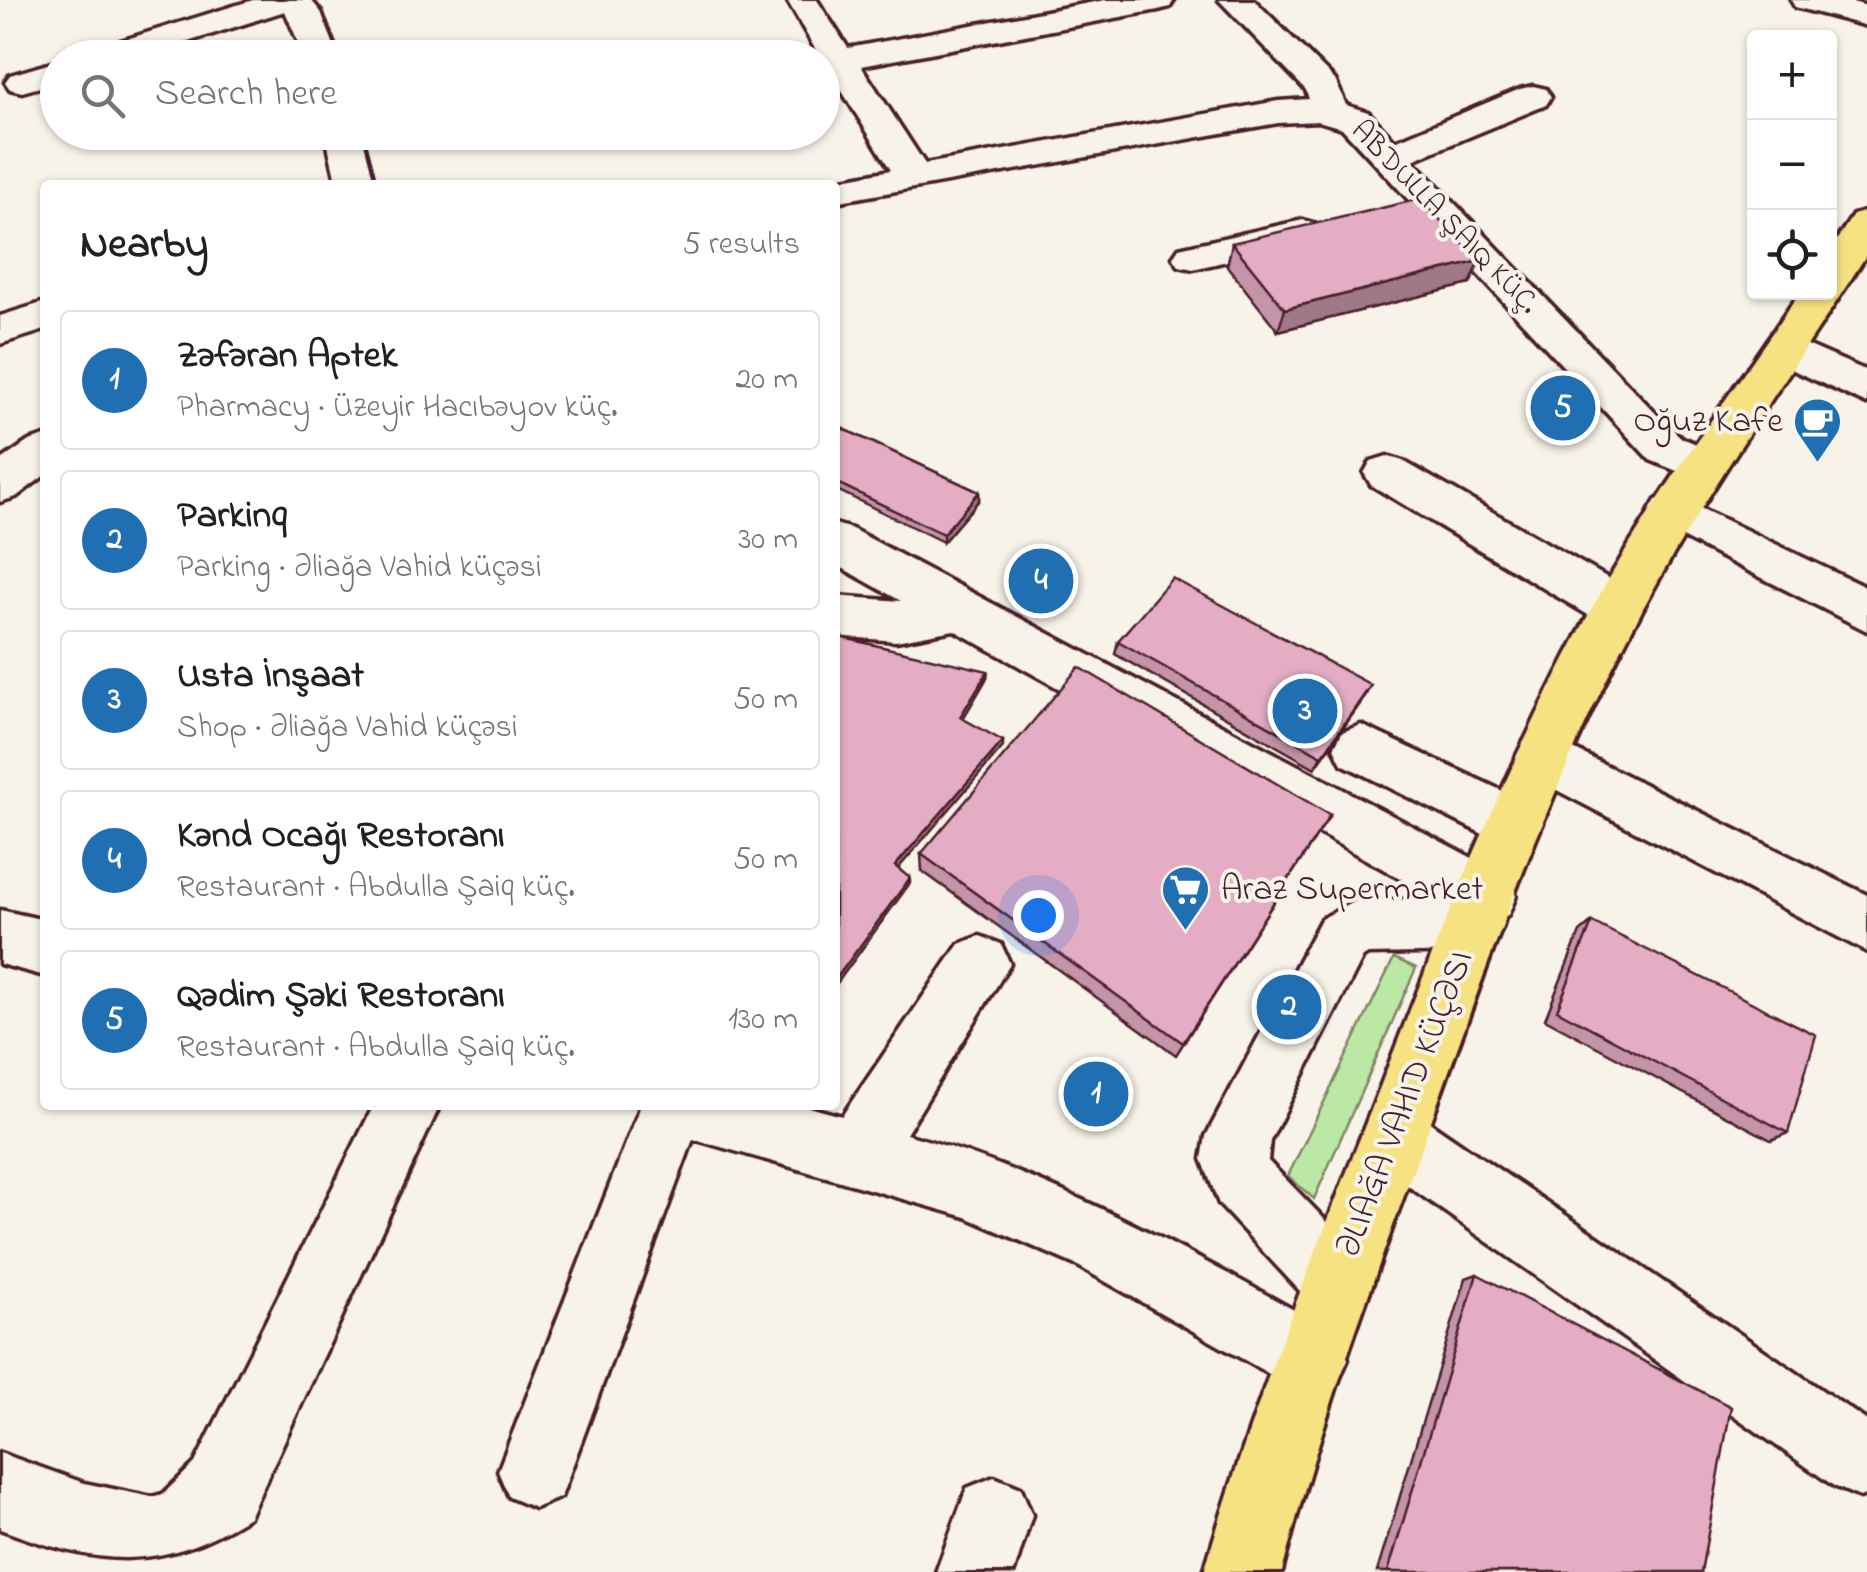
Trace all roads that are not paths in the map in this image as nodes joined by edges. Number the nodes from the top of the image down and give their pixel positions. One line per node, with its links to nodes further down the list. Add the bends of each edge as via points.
1 (290, 0): 7 (street); 8 (street, via 304,12)
2 (1158, 0): 10 (street)
3 (1236, 0): 15 (street, via 1323,87)
4 (802, 2): 9 (street)
5 (1809, 11): 6 (street)
6 (1867, 16)
7 (159, 40)
8 (315, 40)
9 (821, 40)
10 (840, 59)
11 (840, 73): 18 (street)
12 (40, 76): 13 (street)
13 (22, 82)
14 (1533, 97): 17 (street)
15 (1330, 110): 17 (street, ABDULLA ŞAIQ KÜÇ., via 1355,120); 18 (street, ABDULLA ŞAIQ KÜÇ., via 1278,112)
16 (347, 150): 19 (street)
17 (1389, 156): 33 (street, ABDULLA ŞAIQ KÜÇ., via 1414,208 1666,449)
18 (916, 179): 20 (street, ABDULLA ŞAIQ KÜÇ.)
19 (355, 180)
20 (840, 189)
21 (1867, 223): 24 (main road)
22 (1340, 224): 23 (street)
23 (1193, 257)
24 (1837, 269)
25 (1816, 300): 28 (main road, ƏLIAĞA VAHID KÜÇƏSI)
26 (40, 317): 27 (street)
27 (1, 327)
28 (1784, 348): 29 (street); 33 (main road, ƏLIAĞA VAHID KÜÇƏSI)
29 (1867, 388)
30 (40, 456): 32 (street)
31 (1386, 473): 35 (street)
32 (0, 485)
33 (1688, 489): 35 (main road, ƏLIAĞA VAHID KÜÇƏSI); 37 (street, ABDULLA ŞAIQ KÜÇ.)
34 (840, 545): 36 (street)
35 (1618, 608): 40 (main road, ƏLIAĞA VAHID KÜÇƏSI)
36 (957, 610): 38 (street, via 881,624); 42 (street, via 1124,696)
37 (1867, 611)
38 (840, 617)
39 (1361, 748): 41 (street)
40 (1544, 757): 41 (main road, ƏLIAĞA VAHID KÜÇƏSI); 43 (street)
41 (1515, 823): 42 (main road, ƏLIAĞA VAHID KÜÇƏSI)
42 (1480, 910): 50 (main road, ƏLIAĞA VAHID KÜÇƏSI); 52 (street, via 1357,927 1342,938 1238,1136 1235,1159 1242,1181)
43 (1867, 925)
44 (0, 937): 45 (street)
45 (40, 947)
46 (980, 964): 51 (street)
47 (406, 1110): 56 (street, via 222,1490 166,1535 130,1533)
48 (671, 1110): 55 (street)
49 (704, 1110): 51 (street)
50 (1393, 1136): 52 (main road, ƏLIAĞA VAHID KÜÇƏSI); 54 (street)
51 (856, 1153): 53 (street, via 970,1185 1102,1242)
52 (1338, 1282): 53 (main road, ƏLIAĞA VAHID KÜÇƏSI)
53 (1312, 1359): 57 (main road, ƏLIAĞA VAHID KÜÇƏSI)
54 (1860, 1460)
55 (534, 1470)
56 (0, 1491)
57 (1244, 1572)

